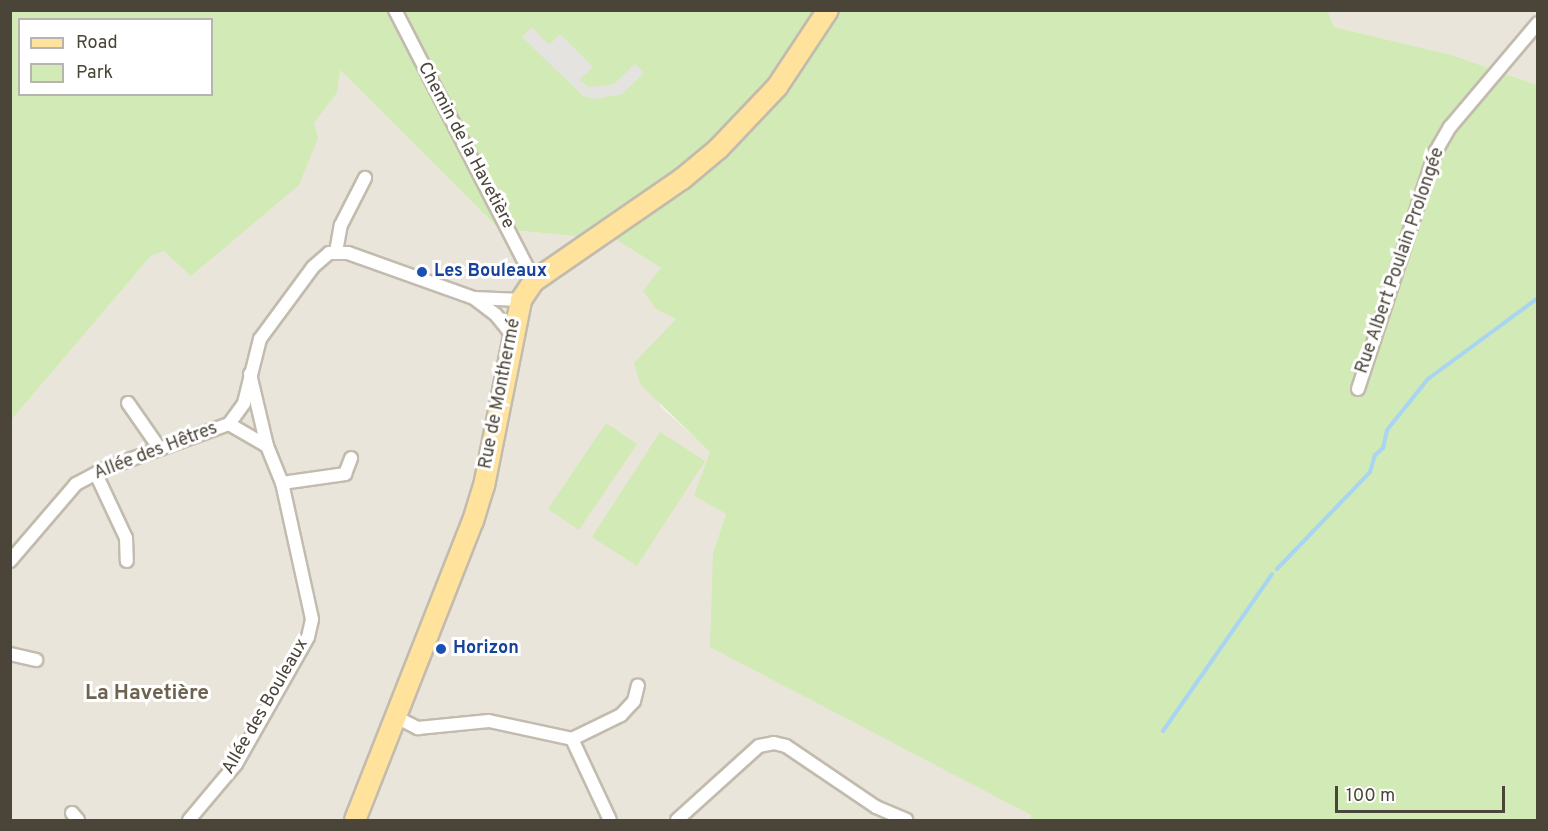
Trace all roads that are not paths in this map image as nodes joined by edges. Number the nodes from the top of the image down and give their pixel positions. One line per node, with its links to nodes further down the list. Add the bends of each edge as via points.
1 (395, 10): 6 (street, Chemin de la Havetière)
2 (828, 10): 6 (main road, Rue de Monthermé, via 777,87 718,149 682,179)
3 (1538, 23): 11 (street, Rue Albert Poulain Prolongée, via 1450,127 1436,151)
4 (365, 178): 5 (street, via 341,225)
5 (336, 252): 7 (street); 10 (street, Allée des Bouleaux, via 313,267 260,339)
6 (534, 281): 8 (main road, Rue de Monthermé)
7 (474, 298): 8 (street); 9 (street, via 496,315)
8 (521, 300): 9 (main road, Rue de Monthermé)
9 (513, 336): 24 (main road, Rue de Monthermé, via 484,486)
10 (250, 374): 13 (street, Allée des Bouleaux, via 244,403); 14 (street, Allée des Bouleaux)
11 (1358, 389)
12 (128, 403): 15 (street)
13 (229, 424): 14 (street); 15 (street, Allée des Hêtres)
14 (267, 446): 18 (street, Allée des Bouleaux)
15 (160, 449): 17 (street, Allée des Hêtres)
16 (351, 458): 18 (street, via 345,474)
17 (96, 474): 19 (street, Allée des Hêtres, via 76,484); 20 (street, via 126,538)
18 (282, 483): 26 (street, Allée des Bouleaux, via 310,603 308,637 236,764)
19 (10, 561)
20 (127, 561)
21 (10, 654): 22 (street)
22 (36, 660)
23 (639, 685): 25 (street, via 634,701 621,715)
24 (396, 717): 25 (street, via 418,728 489,721); 27 (main road, Rue de Monthermé)
25 (572, 739): 28 (street)
26 (189, 820)
27 (355, 820)
28 (610, 820)
29 (677, 820): 30 (street, via 759,746 774,743 786,746 876,807)
30 (906, 820)

